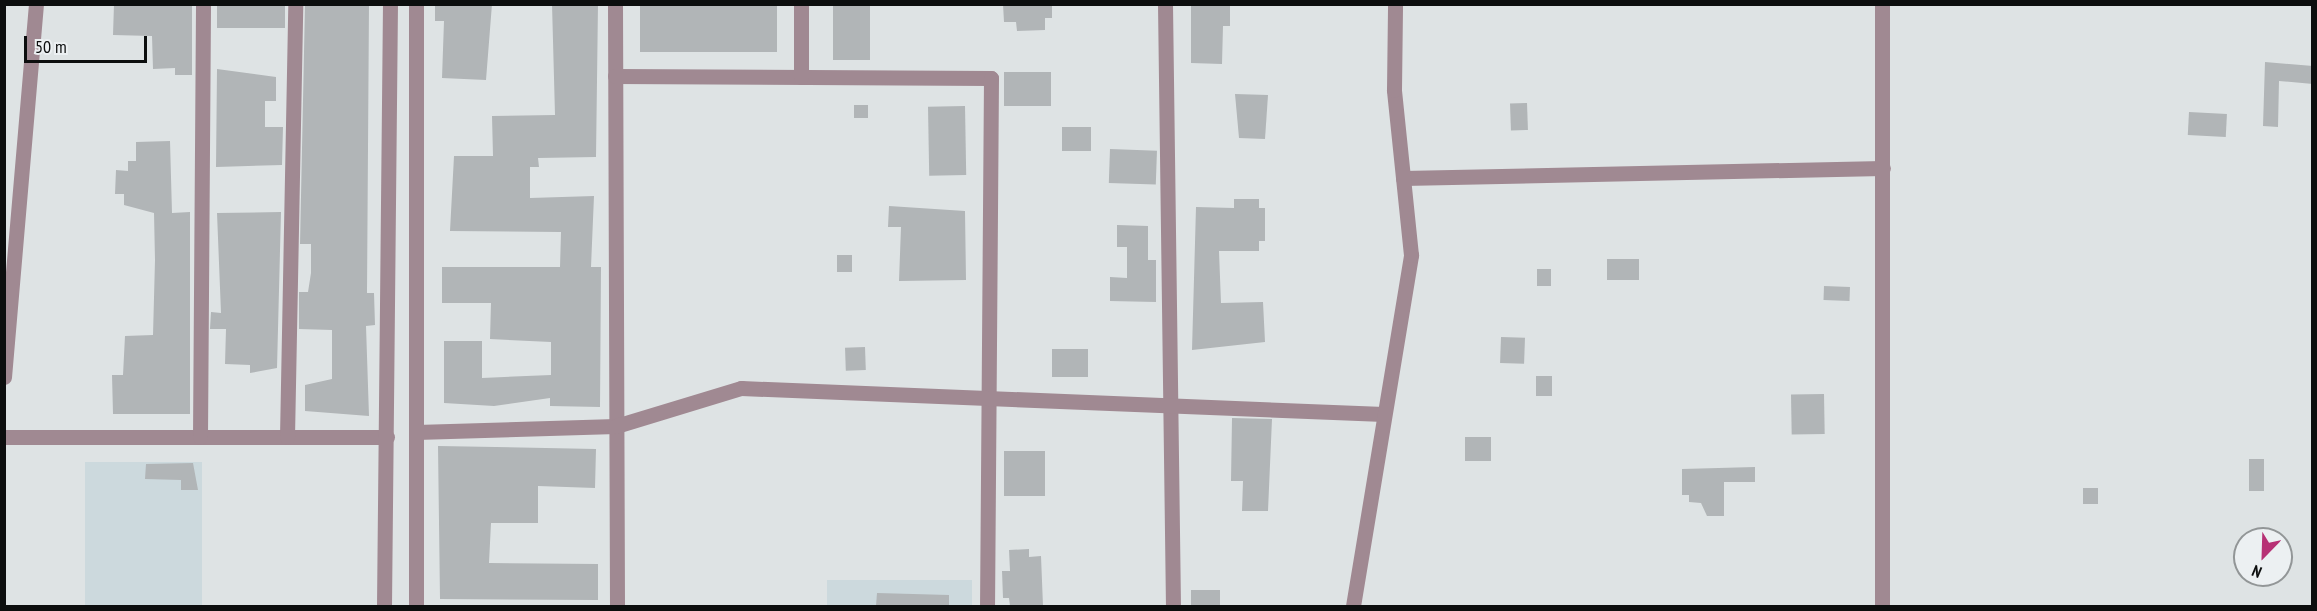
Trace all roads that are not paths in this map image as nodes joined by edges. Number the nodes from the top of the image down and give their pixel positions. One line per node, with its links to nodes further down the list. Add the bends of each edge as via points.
1 (36, 4): 15 (street)
2 (203, 4): 22 (street)
3 (295, 4): 23 (street)
4 (390, 4): 24 (street)
5 (416, 4): 20 (street)
6 (615, 4): 11 (street)
7 (801, 4): 12 (street)
8 (1165, 4): 17 (street, via 1167,258)
9 (1395, 4): 14 (street, via 1394,90)
10 (1882, 4): 13 (street)
11 (615, 76): 12 (street); 19 (street)
12 (801, 77): 16 (street, via 992,78)
13 (1883, 168): 14 (street); 31 (street)
14 (1403, 178): 18 (street, via 1412,255)
15 (4, 377)
16 (986, 400): 17 (street); 19 (street, via 741,388); 28 (street)
17 (1173, 409): 18 (street); 29 (street)
18 (1383, 414): 30 (street)
19 (616, 426): 20 (street); 27 (street)
20 (416, 432): 26 (street)
21 (4, 437): 22 (street)
22 (200, 437): 23 (street)
23 (287, 437): 24 (street)
24 (387, 437): 25 (street)
25 (384, 606)
26 (416, 606)
27 (617, 606)
28 (987, 606)
29 (1173, 606)
30 (1353, 606)
31 (1881, 606)

